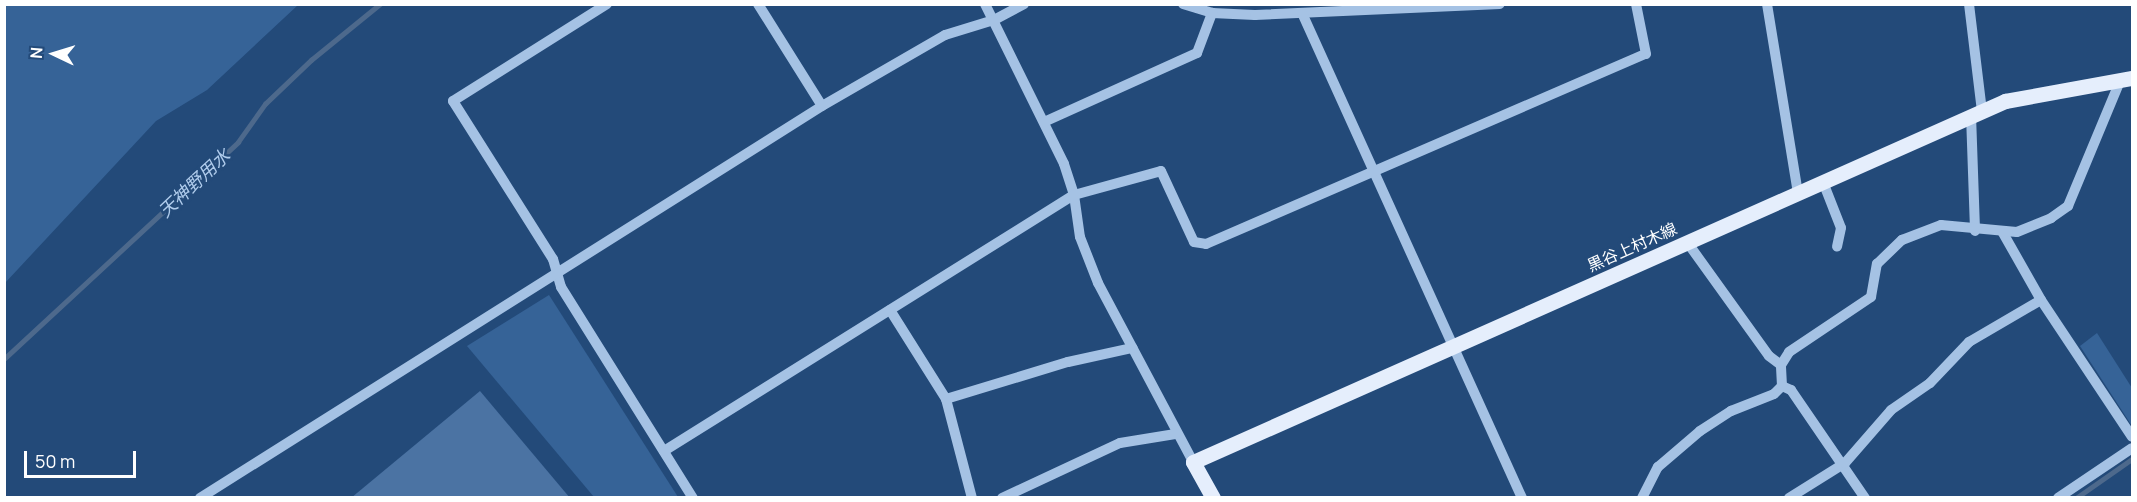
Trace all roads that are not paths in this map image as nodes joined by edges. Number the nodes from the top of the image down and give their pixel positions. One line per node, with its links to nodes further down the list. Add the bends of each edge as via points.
1 (607, 4): 25 (street, via 453,101 553,259)
2 (758, 4): 14 (street)
3 (985, 4): 12 (street)
4 (1024, 4): 12 (street)
5 (1183, 4): 10 (street)
6 (1500, 4): 11 (street)
7 (1636, 4): 17 (street, via 1646,54)
8 (1767, 4): 19 (street)
9 (1969, 4): 15 (street)
10 (1212, 13): 11 (street); 16 (street, via 1197,53)
11 (1302, 13): 17 (street)
12 (994, 20): 14 (street, via 945,35); 16 (street)
13 (2126, 80): 15 (main road, 黒谷上村木線, via 2005,101); 22 (street, via 2068,206 2035,226)
14 (822, 106): 25 (street)
15 (1977, 113): 18 (main road, 黒谷上村木線); 21 (street)
16 (1044, 122): 20 (street)
17 (1375, 172): 20 (street, via 1206,244 1194,242 1161,171); 28 (street)
18 (1823, 182): 19 (main road, 黒谷上村木線); 24 (street, via 1840,228)
19 (1798, 192): 23 (main road, 黒谷上村木線)
20 (1074, 195): 27 (street); 29 (street, via 1080,237 1098,283)
21 (1975, 231): 22 (street); 30 (street, via 1941,225 1902,240 1877,264 1870,297 1800,344)
22 (2002, 233): 26 (street)
23 (1687, 242): 28 (main road, 黒谷上村木線); 30 (street, via 1769,356)
24 (1837, 247)
25 (557, 274): 36 (street, via 561,287); 39 (street)
26 (2041, 300): 34 (street); 38 (street, via 1969,342 1930,383 1890,410)
27 (890, 310): 32 (street); 36 (street)
28 (1454, 345): 37 (main road, 黒谷上村木線); 44 (street)
29 (1132, 348): 32 (street, via 1068,362); 33 (street)
30 (1781, 365): 31 (street)
31 (1782, 386): 38 (street, via 1791,390); 45 (street, via 1774,394 1731,411 1700,431 1658,467)
32 (946, 399): 41 (street)
33 (1175, 434): 37 (street); 42 (street, via 1120,443)
34 (2133, 437)
35 (2133, 448): 48 (street)
36 (664, 451): 40 (street)
37 (1193, 462): 43 (main road)
38 (1845, 463): 46 (street); 47 (street)
39 (200, 498)
40 (693, 498)
41 (972, 498)
42 (1002, 498)
43 (1213, 498)
44 (1522, 498)
45 (1642, 498)
46 (1789, 498)
47 (1865, 498)
48 (2058, 498)

